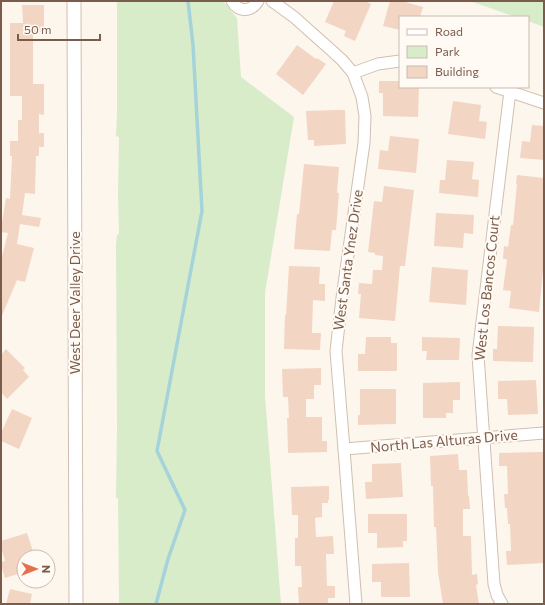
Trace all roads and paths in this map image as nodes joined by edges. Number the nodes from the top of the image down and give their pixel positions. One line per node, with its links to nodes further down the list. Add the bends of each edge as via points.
1 (74, 1): 13 (street, West Deer Valley Drive)
2 (232, 1): 3 (street, via 237,7 247,10)
3 (258, 1)
4 (272, 1): 6 (street, via 294,17)
5 (399, 60): 6 (street)
6 (353, 73): 12 (street, West Santa Ynez Drive, via 366,116 336,351)
7 (500, 88): 8 (street)
8 (510, 91): 9 (street); 11 (street, West Los Bancos Court, via 478,355)
9 (544, 103)
10 (544, 433): 11 (street, North Las Alturas Drive)
11 (484, 438): 12 (street, North Las Alturas Drive); 15 (street, West Los Bancos Court, via 494,584)
12 (344, 449): 14 (street, West Santa Ynez Drive)
13 (76, 604)
14 (356, 604)
15 (502, 604)

